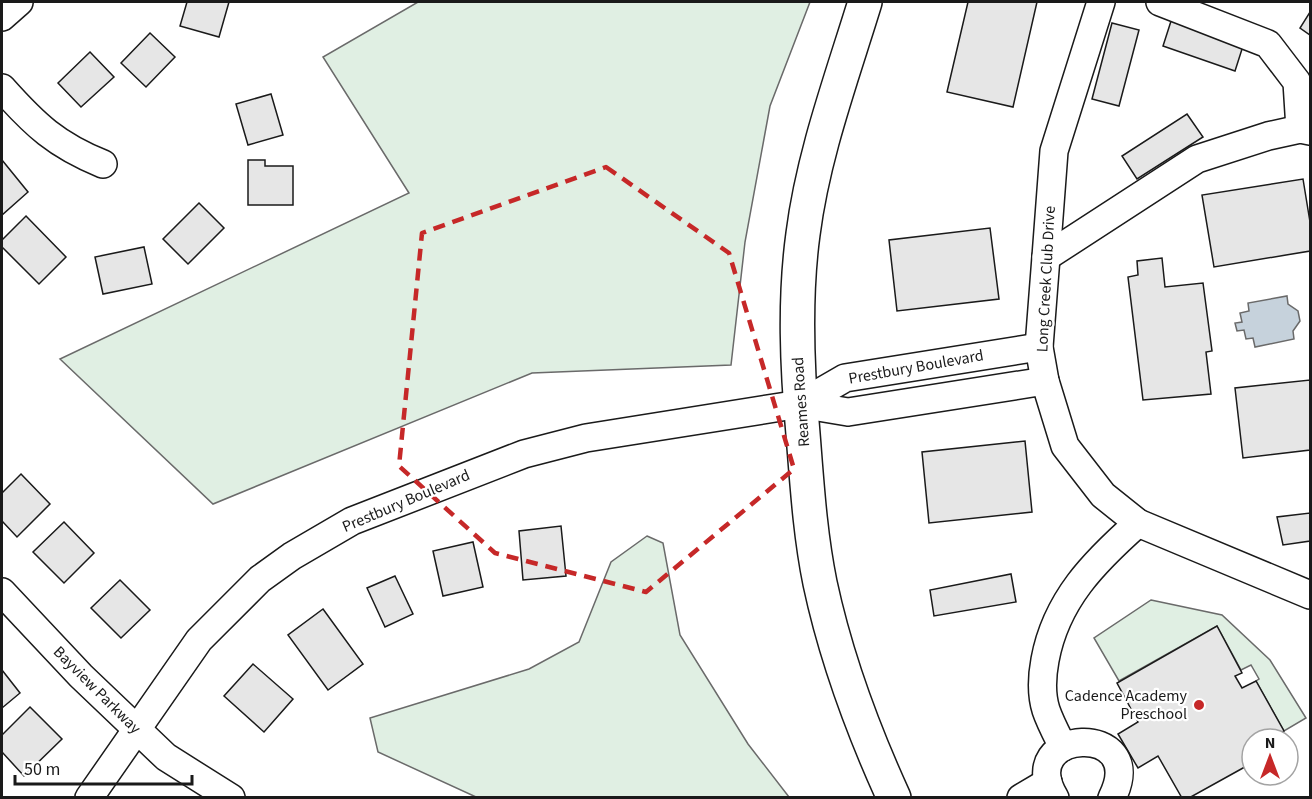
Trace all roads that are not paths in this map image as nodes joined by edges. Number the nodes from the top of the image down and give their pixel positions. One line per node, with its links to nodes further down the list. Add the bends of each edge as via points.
1 (19, 2): 5 (street)
2 (865, 2): 12 (main road, Reames Road, via 810,189 803,232 798,340)
3 (1101, 2): 9 (street, Long Creek Club Drive, via 1054,151)
4 (1160, 2): 7 (street, via 1268,44 1298,82)
5 (2, 17)
6 (2, 88): 8 (street, via 47,136)
7 (1305, 130): 9 (street, via 1268,136 1197,159)
8 (103, 164)
9 (1046, 257): 10 (street, Long Creek Club Drive)
10 (1039, 347): 11 (street, Long Creek Club Drive); 12 (street, Prestbury Boulevard, via 845,378)
11 (1045, 381): 12 (street, Prestbury Boulevard, via 848,412); 13 (street, Long Creek Club Drive, via 1065,446 1103,495)
12 (800, 404): 16 (street, Prestbury Boulevard, via 586,438 535,451 352,521 260,579 199,640); 21 (main road, Reames Road, via 820,583 842,669)
13 (1138, 523): 15 (street, Long Creek Club Drive); 17 (street, via 1082,577 1052,629 1042,692)
14 (2, 592): 16 (street, Bayview Parkway)
15 (1311, 595)
16 (136, 730): 19 (street, Prestbury Boulevard); 20 (street, Bayview Parkway, via 166,758)
17 (1063, 747): 18 (street, via 1051,760); 23 (street, via 1090,741 1111,753 1119,775)
18 (1051, 790): 22 (street)
19 (89, 798)
20 (231, 798)
21 (894, 798)
22 (1021, 798)
23 (1112, 798)

